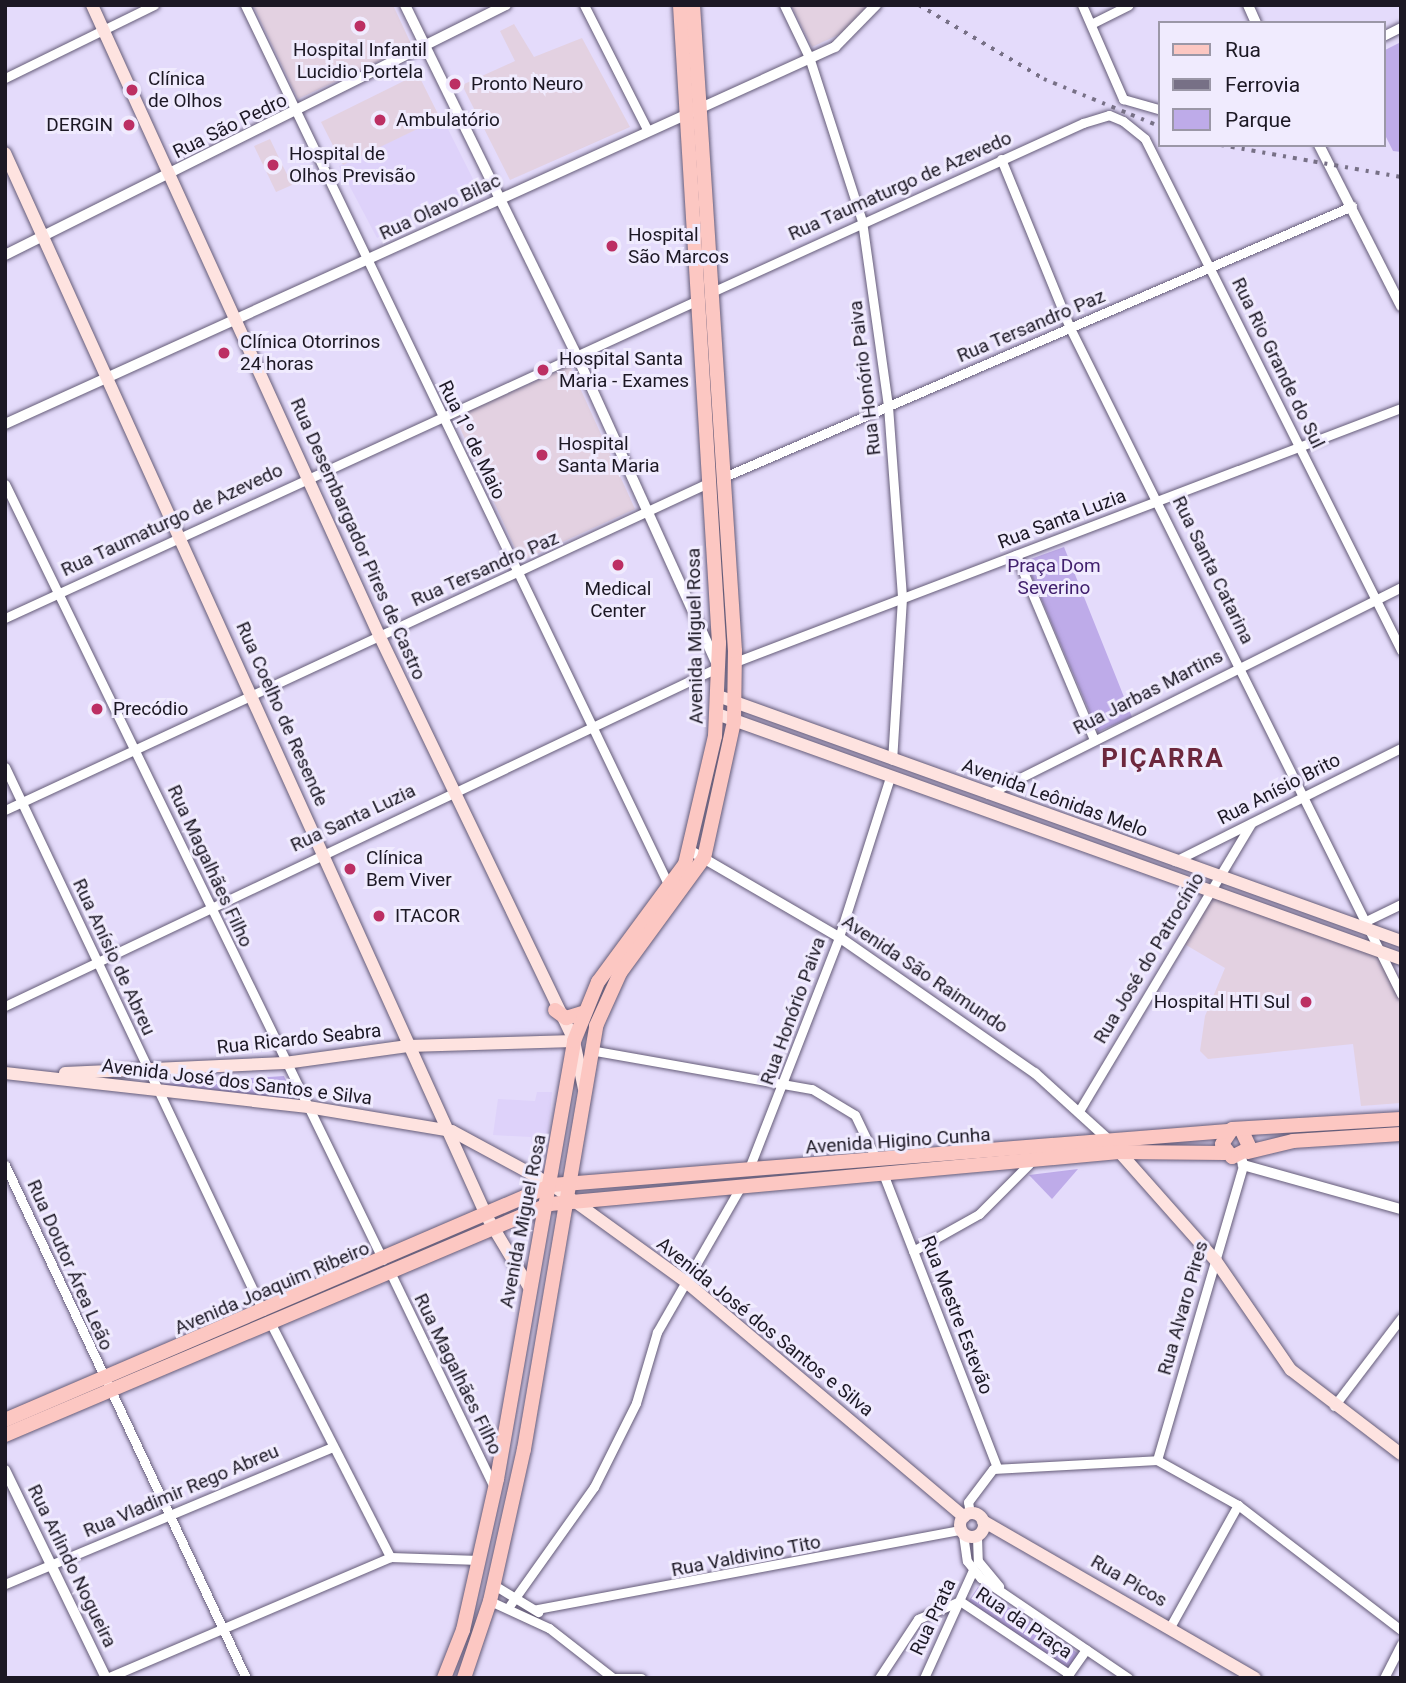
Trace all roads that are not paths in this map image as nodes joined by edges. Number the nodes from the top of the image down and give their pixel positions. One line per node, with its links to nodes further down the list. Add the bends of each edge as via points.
1 (92, 5): 17 (main road, Rua Desembargador Pires de Castro)
2 (154, 5): 17 (street)
3 (245, 5): 24 (street, Rua 1º de Maio)
4 (405, 5): 19 (street)
5 (506, 5): 19 (street, Rua São Pedro)
6 (584, 5): 26 (street)
7 (680, 5): 22 (main road, Avenida Miguel Rosa)
8 (693, 5): 22 (main road, Avenida Miguel Rosa)
9 (784, 5): 20 (street, Rua Honório Paiva)
10 (876, 5): 20 (street, Rua Olavo Bilac, via 835,47)
11 (1082, 5): 15 (street)
12 (1129, 5): 15 (street)
13 (1248, 5): 14 (street)
14 (1255, 21)
15 (1091, 24): 23 (street, via 1123,99)
16 (1401, 27): 18 (street)
17 (104, 30): 21 (street); 30 (main road, Rua Desembargador Pires de Castro)
18 (1385, 35)
19 (425, 48): 24 (street, Rua São Pedro); 31 (street)
20 (809, 57): 22 (street, Rua Olavo Bilac); 33 (street, Rua Honório Paiva)
21 (5, 78)
22 (695, 109): 26 (street, Rua Olavo Bilac); 38 (main road, Avenida Miguel Rosa); 39 (main road, Avenida Miguel Rosa)
23 (1158, 109)
24 (296, 113): 30 (street, Rua São Pedro); 36 (street, Rua 1º de Maio)
25 (1103, 116): 29 (street, Rua Taumaturgo de Azevedo); 37 (street, Rua Rio Grande do Sul, via 1131,125 1145,139)
26 (648, 131): 31 (street, Rua Olavo Bilac)
27 (1321, 147): 32 (street)
28 (5, 153): 34 (main road, Rua Coelho de Resende)
29 (1001, 159): 33 (street, Rua Taumaturgo de Azevedo); 42 (street, Rua Santa Catarina)
30 (172, 174): 34 (street, Rua São Pedro); 41 (main road, Rua Desembargador Pires de Castro)
31 (500, 198): 36 (street, Rua Olavo Bilac); 43 (street)
32 (1352, 206): 37 (street, Rua Tersandro Paz); 40 (street)
33 (862, 221): 38 (street, Rua Taumaturgo de Azevedo); 45 (street, Rua Honório Paiva)
34 (45, 236): 35 (street, Rua São Pedro); 44 (main road, Rua Coelho de Resende)
35 (5, 255)
36 (368, 259): 41 (street, Rua Olavo Bilac); 47 (street, Rua 1º de Maio)
37 (1211, 267): 42 (street, Rua Tersandro Paz); 49 (street, Rua Rio Grande do Sul)
38 (712, 292): 51 (main road, Avenida Miguel Rosa)
39 (698, 300): 43 (street, Rua Taumaturgo de Azevedo); 51 (main road, Avenida Miguel Rosa)
40 (1401, 306)
41 (237, 317): 44 (street, Rua Olavo Bilac); 50 (main road, Rua Desembargador Pires de Castro)
42 (1070, 328): 45 (street, Rua Tersandro Paz); 53 (street, Rua Santa Catarina)
43 (577, 356): 47 (street, Rua Taumaturgo de Azevedo); 54 (street)
44 (108, 377): 48 (street, Rua Olavo Bilac); 55 (main road, Rua Coelho de Resende)
45 (888, 406): 51 (street, Rua Tersandro Paz); 60 (street, Rua Honório Paiva)
46 (1401, 408): 49 (street, Rua Santa Luzia)
47 (441, 418): 50 (street, Rua Taumaturgo de Azevedo); 57 (street, Rua 1º de Maio)
48 (5, 424)
49 (1300, 446): 53 (street, Rua Santa Luzia); 61 (street, Rua Rio Grande do Sul)
50 (307, 477): 55 (street, Rua Taumaturgo de Azevedo); 63 (main road, Rua Desembargador Pires de Castro)
51 (717, 480): 54 (street, Rua Tersandro Paz); 65 (main road, Avenida Miguel Rosa); 67 (main road, Avenida Miguel Rosa)
52 (5, 484): 59 (street, Rua Magalhães Filho)
53 (1159, 500): 56 (street, Rua Santa Luzia); 66 (street, Rua Santa Catarina)
54 (649, 513): 57 (street, Rua Tersandro Paz); 67 (street)
55 (181, 534): 59 (street, Rua Taumaturgo de Azevedo); 68 (main road, Rua Coelho de Resende)
56 (1016, 555): 60 (street, Rua Santa Luzia); 74 (street)
57 (518, 576): 63 (street, Rua Tersandro Paz); 73 (street, Rua 1º de Maio)
58 (1401, 587): 61 (street, Rua Jarbas Martins)
59 (59, 592): 62 (street, Rua Taumaturgo de Azevedo); 75 (street, Rua Magalhães Filho)
60 (902, 598): 65 (street, Rua Santa Luzia); 77 (street, Rua Honório Paiva)
61 (1376, 600): 64 (street, Rua Rio Grande do Sul); 66 (street, Rua Jarbas Martins)
62 (5, 618)
63 (379, 635): 68 (street, Rua Tersandro Paz); 80 (main road, Rua Desembargador Pires de Castro)
64 (1401, 650)
65 (735, 662): 70 (main road, Avenida Miguel Rosa)
66 (1240, 664): 74 (street, Rua Jarbas Martins); 81 (street, Rua Santa Catarina)
67 (719, 667): 69 (main road, Avenida Miguel Rosa); 70 (main road); 73 (street, Rua Santa Luzia)
68 (253, 696): 75 (street, Rua Tersandro Paz); 86 (main road, Rua Coelho de Resende)
69 (718, 696): 70 (main road, Avenida Leônidas Melo); 71 (main road, Avenida Miguel Rosa)
70 (734, 704): 72 (main road, Avenida Miguel Rosa); 77 (main road, Avenida Leônidas Melo)
71 (717, 714): 72 (main road, Avenida Leônidas Melo); 87 (main road, Avenida Miguel Rosa)
72 (734, 722): 79 (main road, Avenida Leônidas Melo); 87 (main road, Avenida Miguel Rosa)
73 (592, 727): 80 (street, Rua Santa Luzia); 90 (street, Rua 1º de Maio)
74 (1094, 740): 82 (street, Rua Jarbas Martins)
75 (135, 748): 83 (street, Rua Tersandro Paz); 93 (street, Rua Magalhães Filho)
76 (1401, 748): 81 (street, Rua Anísio Brito)
77 (892, 760): 82 (main road, Avenida Leônidas Melo)
78 (5, 767): 83 (street, Rua Anísio de Abreu)
79 (889, 780): 91 (main road, Avenida Leônidas Melo); 95 (street, Rua Honório Paiva)
80 (453, 790): 86 (street, Rua Santa Luzia); 102 (main road, Rua Desembargador Pires de Castro)
81 (1305, 793): 85 (street, Rua Anísio Brito); 94 (street, Rua Santa Catarina)
82 (988, 794): 88 (main road, Avenida Leônidas Melo)
83 (22, 802): 84 (street, Rua Tersandro Paz); 99 (street, Rua Anísio de Abreu)
84 (5, 810)
85 (1251, 824): 88 (street, Rua Anísio Brito); 89 (street, Rua José do Patrocínio)
86 (321, 851): 93 (street, Rua Santa Luzia); 105 (main road, Rua Coelho de Resende)
87 (698, 854): 90 (main road, Avenida Miguel Rosa); 95 (street, Avenida São Raimundo); 106 (main road, Avenida Miguel Rosa, via 620,973)
88 (1173, 862): 89 (main road, Avenida Leônidas Melo)
89 (1217, 878): 91 (street, Rua José do Patrocínio); 94 (main road, Avenida Leônidas Melo)
90 (670, 889): 103 (main road, Avenida Miguel Rosa, via 611,962)
91 (1209, 893): 97 (main road, Avenida Leônidas Melo); 115 (street, Rua José do Patrocínio)
92 (1401, 904): 94 (street)
93 (211, 909): 99 (street, Rua Santa Luzia); 107 (street, Rua Magalhães Filho)
94 (1366, 926): 96 (main road, Avenida Leônidas Melo); 97 (street, Rua Santa Catarina)
95 (839, 937): 111 (street, Rua Honório Paiva); 115 (street, Avenida São Raimundo)
96 (1401, 941)
97 (1378, 951): 98 (main road, Avenida Leônidas Melo); 100 (street, Rua Santa Catarina)
98 (1401, 959)
99 (97, 964): 101 (street, Rua Santa Luzia); 108 (street, Rua Anísio de Abreu)
100 (1401, 994)
101 (5, 1006)
102 (555, 1010): 103 (main road, via 566,1018); 104 (main road, Rua Desembargador Pires de Castro)
103 (582, 1013): 104 (main road, Avenida Miguel Rosa)
104 (573, 1041): 105 (main road, Rua Ricardo Seabra); 112 (main road, Rua Desembargador Pires de Castro); 129 (main road, Avenida Miguel Rosa)
105 (408, 1046): 107 (main road, Rua Ricardo Seabra); 118 (main road, Rua Coelho de Resende)
106 (590, 1050): 111 (street); 112 (main road, Avenida Miguel Rosa)
107 (285, 1063): 108 (main road, Rua Ricardo Seabra); 114 (street, Rua Magalhães Filho)
108 (149, 1072): 110 (main road, Rua Ricardo Seabra); 113 (street, Rua Anísio de Abreu)
109 (5, 1073): 110 (main road, Avenida José dos Santos e Silva)
110 (28, 1074): 113 (main road, Avenida José dos Santos e Silva)
111 (787, 1081): 123 (street, via 850,1109); 126 (street, Rua Honório Paiva)
112 (584, 1089): 128 (main road, Avenida Miguel Rosa)
113 (160, 1093): 114 (main road, Avenida José dos Santos e Silva); 141 (street, Rua Anísio de Abreu)
114 (308, 1107): 118 (main road, Avenida José dos Santos e Silva); 138 (street, Rua Magalhães Filho)
115 (1079, 1111): 120 (street, Avenida São Raimundo)
116 (1401, 1119): 117 (main road, Avenida Higino Cunha)
117 (1234, 1130): 120 (main road, Avenida Higino Cunha); 121 (main road); 122 (main road, via 1251,1139)
118 (452, 1131): 129 (main road, Avenida José dos Santos e Silva); 134 (main road, Rua Coelho de Resende)
119 (1401, 1134): 122 (main road, via 1293,1140)
120 (1114, 1147): 121 (main road, Avenida Higino Cunha); 123 (main road, Avenida Higino Cunha); 124 (main road, Avenida Higino Cunha); 137 (main road)
121 (1225, 1153): 122 (main road, Avenida Higino Cunha)
122 (1244, 1158): 133 (street); 137 (street, Rua Alvaro Pires)
123 (877, 1161): 126 (main road, Avenida Higino Cunha)
124 (1029, 1164): 127 (main road, Avenida Higino Cunha); 136 (street, via 979,1214)
125 (5, 1165): 144 (street, Rua Doutor Área Leão)
126 (748, 1171): 128 (main road, Avenida Higino Cunha)
127 (884, 1175): 130 (main road, Avenida Higino Cunha); 136 (street, Rua Mestre Estevão)
128 (571, 1183): 129 (main road, Avenida Higino Cunha); 131 (main road, Avenida Miguel Rosa)
129 (552, 1185): 131 (main road, Avenida José dos Santos e Silva); 132 (main road, Avenida Miguel Rosa); 134 (main road, Avenida Joaquim Ribeiro)
130 (741, 1186): 131 (main road, Avenida Higino Cunha); 139 (street)
131 (571, 1201): 132 (main road, Avenida Higino Cunha); 139 (main road, Avenida José dos Santos e Silva); 165 (main road, Avenida Miguel Rosa)
132 (550, 1204): 135 (main road, Avenida Joaquim Ribeiro); 140 (main road, Avenida Miguel Rosa)
133 (1401, 1209)
134 (487, 1217): 135 (main road, Rua Coelho de Resende); 138 (main road, Avenida Joaquim Ribeiro)
135 (495, 1230): 138 (main road, Avenida Joaquim Ribeiro); 140 (main road, Rua Coelho de Resende)
136 (913, 1251): 151 (street, Rua Mestre Estevão)
137 (1216, 1261): 145 (main road, via 1276,1352); 150 (street, Rua Alvaro Pires)
138 (387, 1268): 141 (main road, Avenida Joaquim Ribeiro); 153 (street, Rua Magalhães Filho)
139 (686, 1282): 155 (main road, Avenida José dos Santos e Silva); 167 (street, via 657,1332 636,1403 594,1487)
140 (529, 1287): 153 (main road, Avenida Miguel Rosa)
141 (267, 1318): 144 (main road, Avenida Joaquim Ribeiro); 148 (street, Rua Anísio de Abreu)
142 (1401, 1318): 143 (street)
143 (1396, 1334): 145 (street)
144 (105, 1386): 146 (main road, Avenida Joaquim Ribeiro); 147 (main road, Avenida Joaquim Ribeiro); 156 (street, Rua Doutor Área Leão)
145 (1334, 1406): 149 (main road)
146 (5, 1420)
147 (5, 1435)
148 (331, 1447): 156 (street, Rua Vladimir Rego Abreu); 160 (street, Rua Anísio de Abreu)
149 (1401, 1454)
150 (1157, 1460): 151 (street); 154 (street)
151 (997, 1468): 155 (street, via 968,1502)
152 (5, 1469): 162 (street, Rua Arlindo Nogueira)
153 (495, 1488): 161 (main road, Avenida Miguel Rosa)
154 (1238, 1505): 172 (street); 173 (street)
155 (967, 1515): 157 (main road, Avenida José dos Santos e Silva); 158 (main road)
156 (168, 1516): 162 (street, Rua Vladimir Rego Abreu); 175 (street, Rua Doutor Área Leão)
157 (984, 1521): 159 (main road); 173 (main road, Rua Picos)
158 (962, 1532): 159 (main road); 163 (street); 171 (street, Rua Valdivino Tito)
159 (976, 1537): 166 (street, via 978,1561)
160 (390, 1557): 161 (street); 175 (street)
161 (479, 1560): 182 (main road, Avenida Miguel Rosa)
162 (51, 1564): 164 (street, Rua Vladimir Rego Abreu); 180 (street, Rua Arlindo Nogueira)
163 (973, 1570): 166 (street); 169 (street, Rua Prata)
164 (5, 1584)
165 (494, 1585): 167 (street); 168 (main road, Avenida Miguel Rosa)
166 (1000, 1587): 177 (street)
167 (514, 1595): 170 (street); 171 (street)
168 (491, 1601): 170 (street); 183 (main road, Avenida Miguel Rosa)
169 (960, 1601): 178 (street, Rua da Praça); 179 (street, Rua Prata); 186 (street, via 918,1619)
170 (510, 1605): 174 (street)
171 (537, 1609): 174 (street)
172 (1399, 1625)
173 (1170, 1627): 188 (main road, Rua Picos)
174 (549, 1628): 184 (street)
175 (221, 1629): 180 (street); 181 (street, Rua Doutor Área Leão)
176 (1401, 1644): 189 (street)
177 (1086, 1649): 178 (street); 187 (street)
178 (1067, 1676)
179 (927, 1677)
180 (107, 1678)
181 (246, 1678)
182 (444, 1678)
183 (464, 1678)
184 (613, 1678): 185 (street)
185 (641, 1678)
186 (879, 1678)
187 (1128, 1678)
188 (1255, 1678)
189 (1384, 1678)

